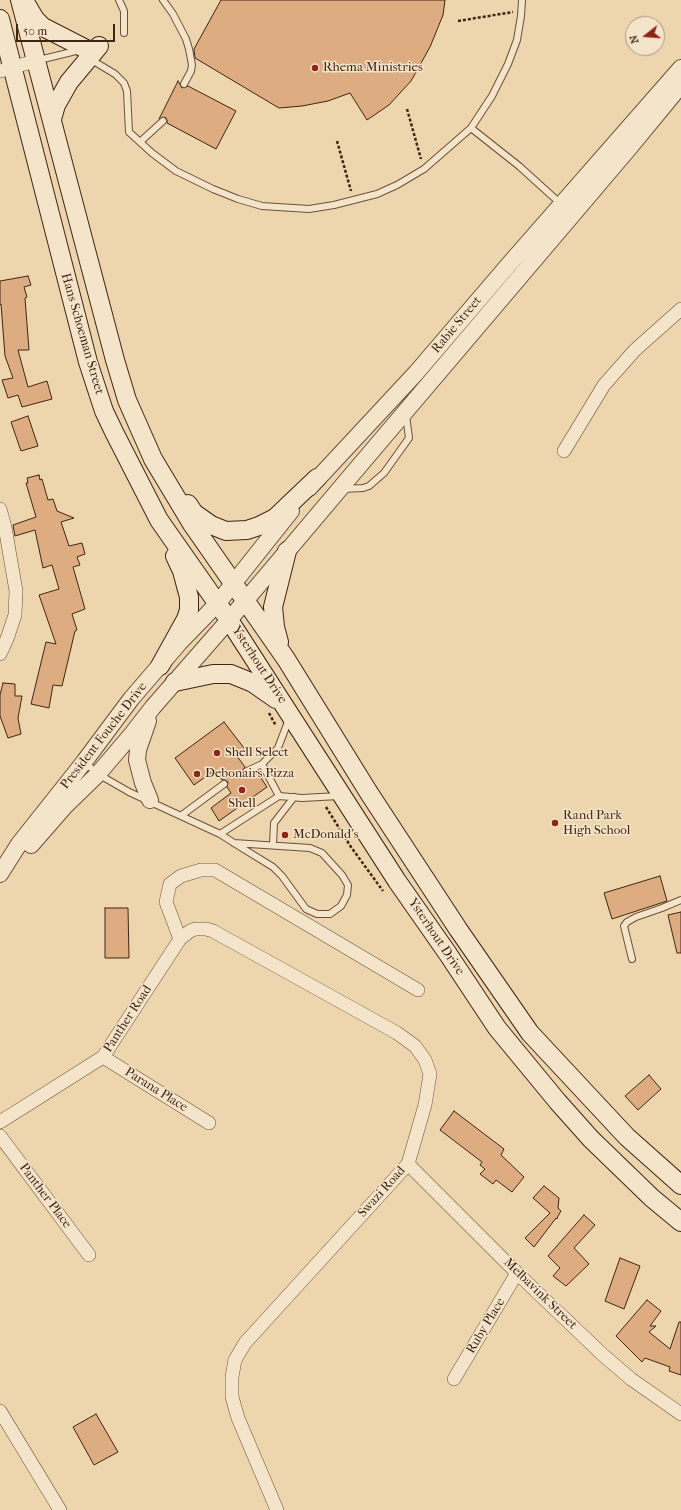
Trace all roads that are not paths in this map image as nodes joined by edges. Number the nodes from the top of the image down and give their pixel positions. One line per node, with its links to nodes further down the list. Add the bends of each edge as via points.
1 (20, 0): 9 (main road, Hans Schoeman Street)
2 (24, 0): 8 (main road, via 43,27)
3 (119, 0): 7 (lane, via 124,11)
4 (163, 0): 12 (lane, via 186,39 192,65)
5 (522, 0): 16 (lane, via 517,40 508,64 492,96)
6 (0, 19): 11 (main road, Hans Schoeman Street)
7 (124, 33)
8 (91, 51): 9 (lane); 14 (main road, via 61,94); 17 (lane, via 124,82 127,91 129,132)
9 (35, 61): 11 (street); 14 (main road, Hans Schoeman Street)
10 (681, 68): 18 (street, Rabie Street)
11 (6, 69): 26 (main road, Hans Schoeman Street, via 104,411)
12 (184, 84)
13 (681, 85): 20 (street, Rabie Street)
14 (52, 119): 22 (main road, Hans Schoeman Street, via 115,360 127,400)
15 (163, 121): 17 (lane)
16 (471, 128): 17 (lane, via 424,169 397,185 354,201 309,209 262,206 238,199 176,171); 18 (lane, via 524,170)
17 (140, 142)
18 (561, 205): 23 (street, Rabie Street, via 416,373)
19 (681, 309): 21 (street, via 635,350 604,385)
20 (405, 412): 24 (street, Rabie Street); 24 (lane, via 409,438 384,473 369,486)
21 (564, 451)
22 (153, 459): 23 (main road, via 194,512 211,526 226,531 247,530 267,523); 28 (main road, Hans Schoeman Street, via 185,514)
23 (317, 478): 28 (street, Rabie Street)
24 (339, 489): 27 (street, Rabie Street)
25 (0, 509): 32 (street, via 16,591 15,615)
26 (159, 520): 30 (main road, Hans Schoeman Street); 34 (main road, via 182,571 189,597 186,619)
27 (287, 551): 29 (street, Rabie Street); 33 (main road, via 273,607 277,637)
28 (233, 583): 29 (main road, Hans Schoeman Street); 30 (street, Rabie Street)
29 (246, 600): 31 (street, Rabie Street); 33 (main road, Ysterhout Drive)
30 (218, 604): 31 (main road, Hans Schoeman Street); 34 (street, President Fouche Drive)
31 (229, 620): 35 (street, President Fouche Drive); 37 (main road, Ysterhout Drive)
32 (0, 654)
33 (286, 659): 61 (main road, Ysterhout Drive, via 369,793 530,1033 621,1132)
34 (160, 666): 38 (street, President Fouche Drive, via 131,699)
35 (175, 682): 36 (street, President Fouche Drive); 37 (main road, via 213,674 232,674 253,683)
36 (153, 706): 41 (street, President Fouche Drive); 46 (street, via 137,760)
37 (288, 710): 39 (lane, via 278,748); 44 (main road, Ysterhout Drive)
38 (84, 762): 41 (lane); 51 (street, President Fouche Drive, via 19,844)
39 (262, 764): 40 (lane); 43 (lane)
40 (247, 771)
41 (98, 774): 46 (lane, via 129,792); 51 (street, President Fouche Drive)
42 (224, 784): 47 (lane)
43 (280, 796): 45 (lane); 48 (lane)
44 (343, 796): 45 (lane); 62 (main road, Ysterhout Drive, via 397,881 497,1028 591,1139 652,1198)
45 (294, 797): 50 (lane, via 274,823)
46 (150, 800): 47 (lane)
47 (182, 815): 48 (lane)
48 (220, 834): 49 (lane)
49 (234, 843): 50 (lane); 50 (lane, via 273,867 306,909 317,914 330,914 342,906 348,885 322,853 310,848)
50 (273, 844)
51 (0, 874)
52 (681, 900): 54 (lane, via 636,917 624,926)
53 (180, 939): 55 (street, via 166,902 170,884 181,876 201,870 215,870); 56 (street, Panther Road); 60 (street, Swazi Road, via 195,929 213,931 397,1033 415,1046 425,1060 430,1074 425,1105)
54 (632, 959)
55 (418, 990)
56 (103, 1058): 57 (street, Panther Road); 58 (street, Parana Place)
57 (0, 1122)
58 (209, 1123)
59 (0, 1136): 63 (street, Panther Place)
60 (408, 1164): 64 (street, Melbavink Street); 69 (street, Swazi Road, via 245,1343 235,1360 232,1397 238,1418)
61 (681, 1185)
62 (681, 1222)
63 (89, 1255)
64 (517, 1273): 65 (street, Ruby Place); 67 (street, Melbavink Street, via 603,1355 631,1379)
65 (454, 1379)
66 (0, 1411): 68 (street)
67 (681, 1414)
68 (60, 1510)
69 (277, 1510)

